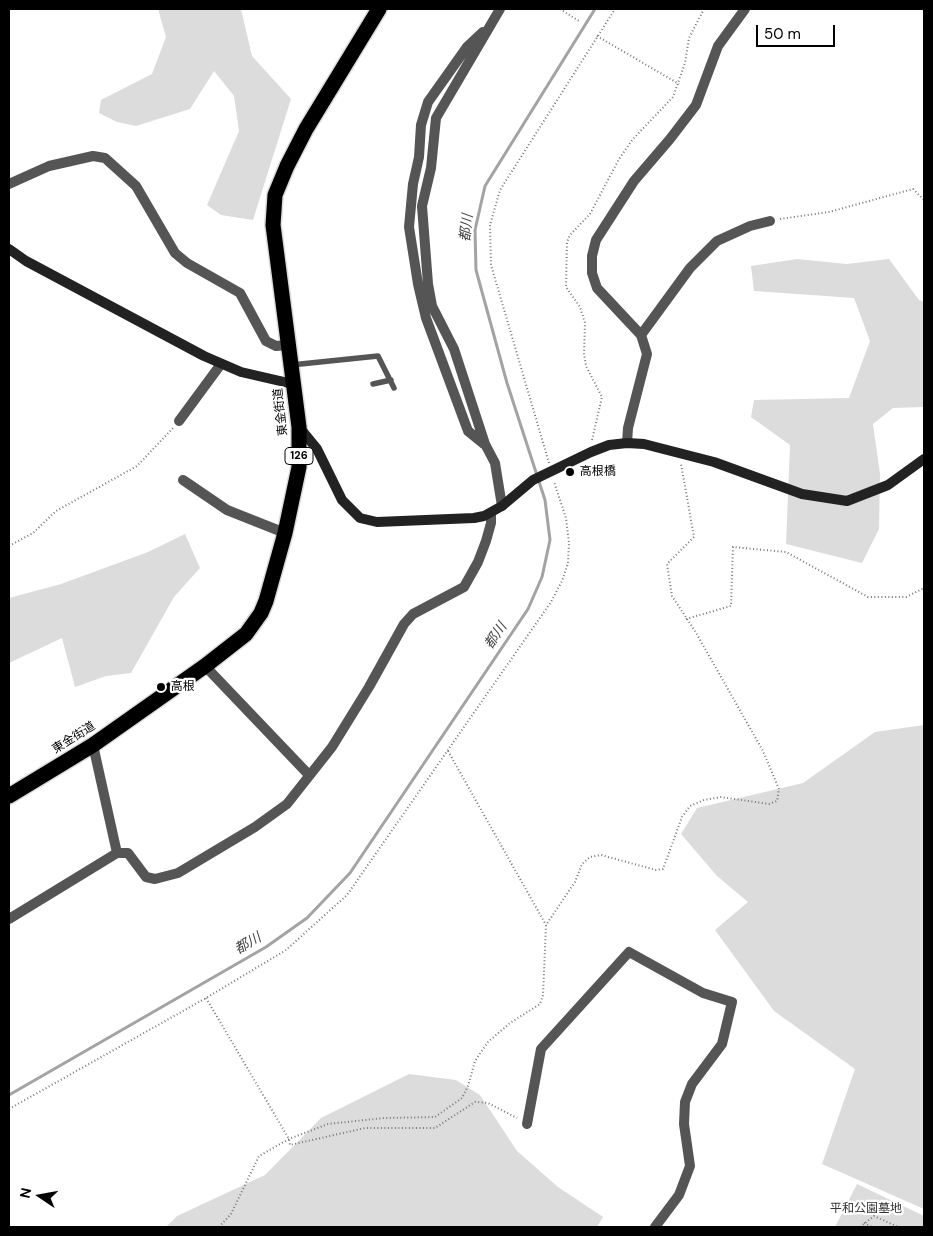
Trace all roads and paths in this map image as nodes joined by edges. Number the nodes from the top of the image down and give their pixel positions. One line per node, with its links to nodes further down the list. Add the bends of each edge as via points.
1 (379, 9): 14 (highway, 東金街道 / 126, via 306,129 275,196 272,226)
2 (500, 9): 6 (street)
3 (560, 9): 5 (path)
4 (745, 9): 13 (street, via 718,46 696,105 634,181 596,240 592,272 597,288)
5 (579, 21)
6 (487, 28): 24 (street, via 436,118 431,168 422,206 432,306 454,349); 24 (street, via 468,47 428,102 421,125 409,227 426,318 468,431)
7 (597, 36): 8 (path)
8 (679, 84)
9 (9, 184): 14 (street, via 49,166 93,156 105,158 136,186 175,252 187,263 240,293 266,341 276,346)
10 (924, 200): 11 (path, via 913,189 829,212)
11 (770, 221): 13 (street, via 717,241 690,268)
12 (9, 249): 15 (street, via 26,262)
13 (641, 335): 23 (street, via 647,354)
14 (288, 346): 16 (highway, 東金街道 / 126)
15 (221, 364): 18 (street, via 269,380); 21 (street)
16 (290, 365): 17 (lane, via 378,356); 18 (highway, 東金街道 / 126)
17 (391, 380): 19 (lane); 20 (lane)
18 (293, 384): 22 (highway, 東金街道 / 126)
19 (374, 384)
20 (394, 388)
21 (179, 421): 31 (path, via 137,466 56,511 33,533)
22 (299, 427): 29 (street, via 317,449 342,500 360,518 401,522 474,518); 30 (highway, 東金街道 / 126, via 297,482)
23 (627, 443): 25 (street); 28 (street, via 609,445 533,480)
24 (485, 444): 28 (street, via 495,463)
25 (679, 453): 26 (street, via 714,462 802,494 847,500 888,485); 33 (path, via 694,537 667,564 672,596)
26 (924, 459)
27 (183, 480): 30 (street, via 227,510)
28 (502, 506): 29 (street)
29 (491, 513): 37 (street, via 486,541 464,588 413,614 404,624 337,739)
30 (285, 533): 34 (highway, 東金街道 / 126, via 266,601 253,626)
31 (9, 546)
32 (924, 588): 33 (path, via 906,597 868,597 786,552 733,547 731,606)
33 (686, 619): 41 (path, via 763,751 779,789 777,801 769,804 721,797 690,806 682,817 663,869 656,870 601,855 590,857 582,864 575,882)
34 (205, 666): 35 (highway, 東金街道 / 126); 37 (street)
35 (93, 745): 38 (highway, 東金街道 / 126); 39 (street)
36 (448, 751): 41 (path)
37 (309, 775): 39 (street, via 287,804 178,873 156,879 146,877 128,853)
38 (9, 796)
39 (117, 853): 40 (street)
40 (9, 918)
41 (546, 925): 44 (path, via 540,1004 510,1022 488,1042 475,1061 462,1098 450,1108 435,1117 328,1124)
42 (206, 998): 44 (path)
43 (527, 1124): 44 (path, via 488,1103 475,1102 435,1128 365,1128 290,1145); 47 (street, via 541,1049 629,952 703,993 732,1002 722,1044 692,1084 685,1102 684,1124 690,1166 679,1195)
44 (288, 1139): 46 (path, via 259,1156 231,1214)
45 (864, 1223): 48 (path); 49 (path); 50 (path, via 874,1216)
46 (219, 1227)
47 (655, 1227)
48 (860, 1227)
49 (872, 1227)
50 (898, 1227)

